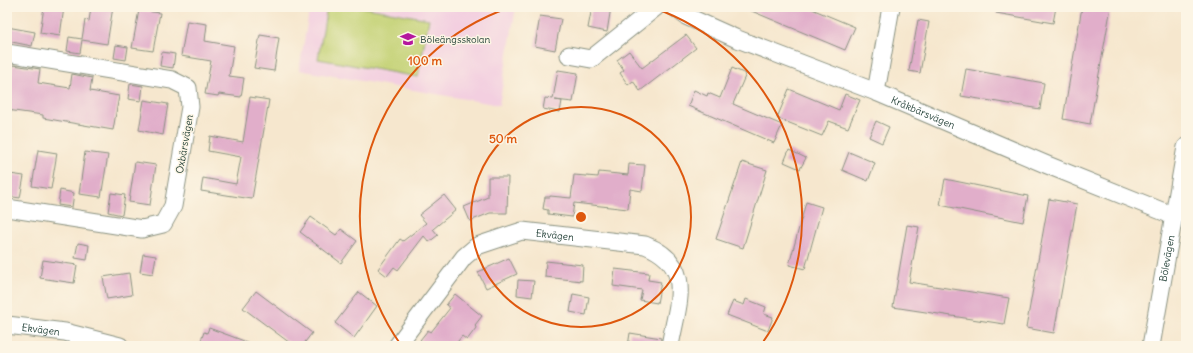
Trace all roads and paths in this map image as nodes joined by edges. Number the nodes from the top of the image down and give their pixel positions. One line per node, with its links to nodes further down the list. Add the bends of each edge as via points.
1 (656, 7): 5 (street, via 591,58)
2 (674, 7): 6 (street, Kråkbärsvägen, via 686,16 735,38)
3 (891, 7): 6 (street)
4 (7, 53): 8 (street, Oxbärsvägen, via 172,80 188,88 190,107 173,206 163,224 142,230)
5 (569, 55)
6 (876, 92): 9 (street, Kråkbärsvägen)
7 (1186, 147): 9 (street, Bölevägen)
8 (7, 208)
9 (1174, 216): 14 (street, Bölevägen)
10 (7, 324): 11 (street, Ekvägen, via 65,332)
11 (120, 346)
12 (397, 346): 13 (street, Ekvägen, via 464,257 478,246 522,231 645,245 666,257 676,268 680,280)
13 (670, 346)
14 (1151, 346)

